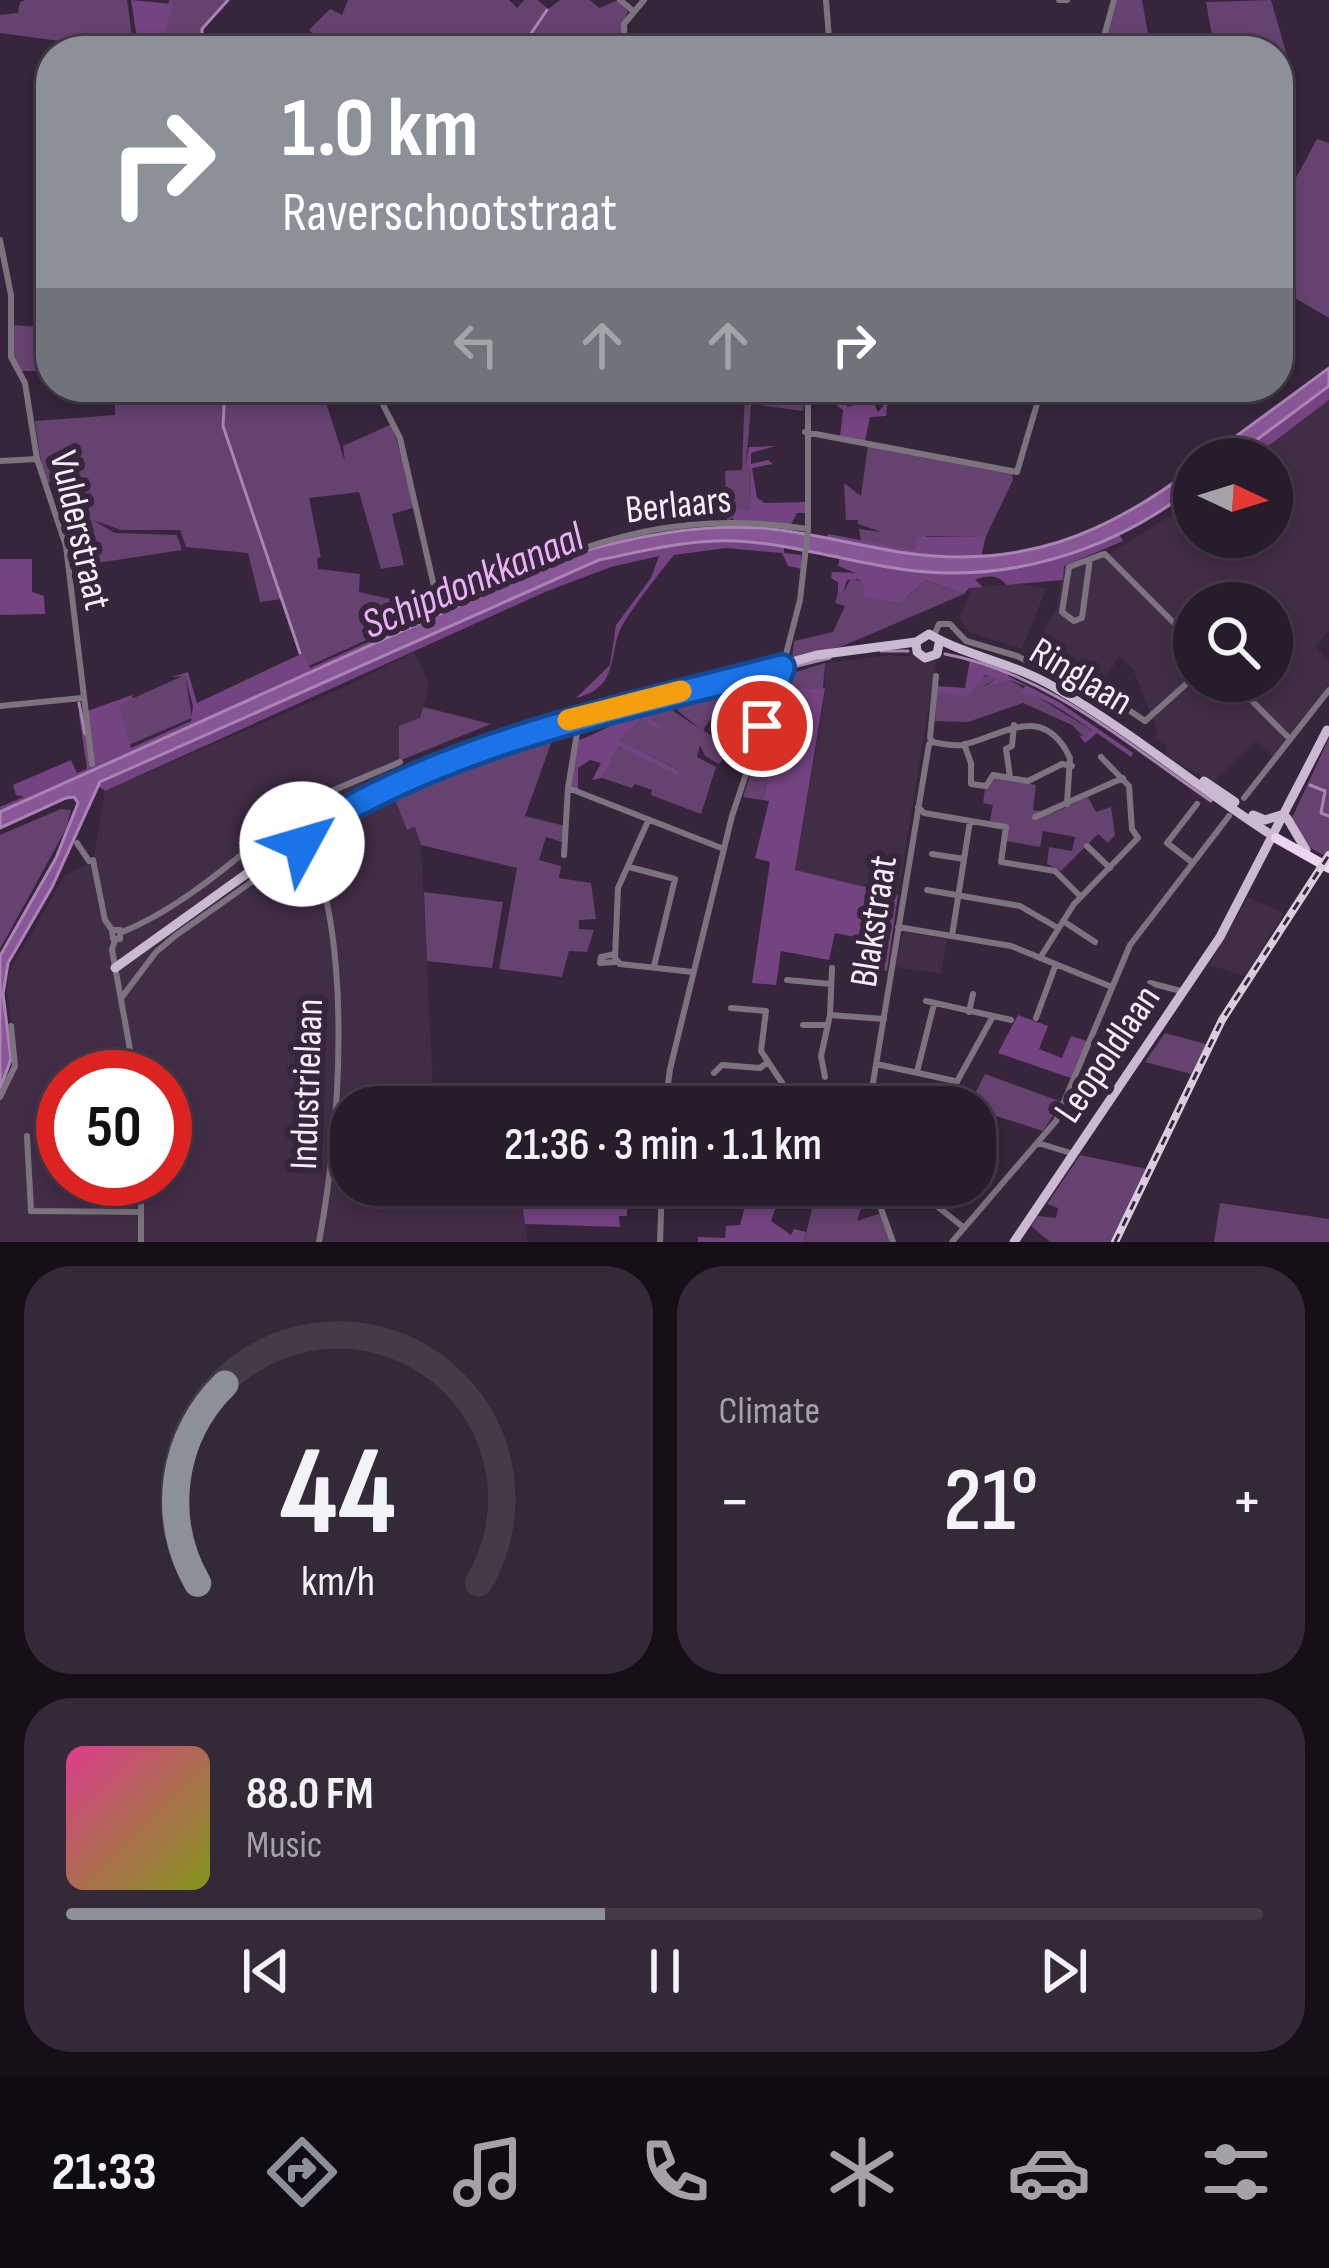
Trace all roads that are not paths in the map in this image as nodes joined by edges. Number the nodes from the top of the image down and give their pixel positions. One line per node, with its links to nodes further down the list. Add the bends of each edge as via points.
1 (620, 0): 5 (street)
2 (644, 0): 5 (street)
3 (826, 0): 7 (street)
4 (1114, 0): 8 (street)
5 (632, 10): 6 (street)
6 (623, 36)
7 (829, 36)
8 (1104, 36)
9 (0, 240): 14 (street, Vulderstraat, via 12,301 11,357 30,403)
10 (382, 402): 16 (street, Berlaars, via 400,438 439,608 568,550 642,530 714,522)
11 (807, 402): 13 (street)
12 (1038, 402): 13 (street, via 1017,472)
13 (805, 432): 16 (street)
14 (37, 459): 15 (street); 25 (street, Vulderstraat, via 66,546)
15 (0, 461)
16 (808, 531): 21 (street)
17 (1090, 559): 17 (street, via 1067,569 1061,610 1074,621 1082,618); 18 (street, via 1108,556)
18 (1173, 622)
19 (935, 641): 20 (main road); 20 (main road, Ringlaan, via 925,658); 24 (street, via 944,622 971,642 1093,686 1145,721); 53 (main road, Ringlaan, via 1040,679)
20 (916, 645): 21 (main road)
21 (782, 666): 43 (main road, via 529,732); 64 (street)
22 (936, 676): 33 (street, Blakstraat)
23 (1329, 690): 26 (street)
24 (1173, 696)
25 (82, 698): 28 (street); 37 (street, Vulderstraat)
26 (1325, 701): 32 (street)
27 (1253, 702): 32 (street)
28 (0, 706)
29 (1014, 725): 34 (street); 38 (street, via 1051,734); 40 (street, via 1006,749)
30 (578, 727): 42 (street)
31 (1328, 728): 50 (main road, Leopoldlaan)
32 (1290, 739): 45 (street)
33 (930, 741): 34 (street); 49 (street, Blakstraat)
34 (964, 744): 40 (street, via 971,784)
35 (1101, 757): 41 (street)
36 (400, 762): 39 (street)
37 (92, 764)
38 (1072, 766): 40 (street); 46 (street)
39 (368, 777): 43 (street); 48 (street)
40 (1010, 778)
41 (1123, 778): 46 (street); 73 (street, via 1138,838)
42 (568, 788): 54 (street); 67 (street)
43 (376, 794): 57 (main road)
44 (394, 796): 68 (street, via 356,814)
45 (1244, 797)
46 (1067, 804): 52 (street)
47 (1197, 805): 70 (street, via 1167,843)
48 (294, 811): 56 (street); 79 (street, via 281,813 261,838 165,909)
49 (920, 812): 55 (street); 78 (street, Blakstraat)
50 (1286, 814): 53 (main road); 59 (main road, Leopoldlaan); 65 (main road)
51 (1229, 816): 70 (street)
52 (1035, 818)
53 (1256, 820): 59 (main road, Ringlaan)
54 (648, 821): 64 (street); 72 (street)
55 (970, 821): 69 (street); 76 (street, via 1006,827 1000,862 1055,872)
56 (299, 823): 57 (main road); 58 (main road)
57 (316, 827): 61 (main road)
58 (295, 838): 61 (main road); 85 (main road)
59 (1273, 839): 63 (highway, Ringlaan); 63 (main road); 65 (highway, Ringlaan); 92 (main road, Leopoldlaan)
60 (77, 843): 79 (street, via 91,860)
61 (310, 844): 68 (street, Industrielaan)
62 (1087, 847): 73 (street)
63 (1291, 847): 71 (highway, Ringlaan)
64 (724, 849): 87 (street)
65 (1306, 850): 71 (highway, Ringlaan)
66 (932, 854): 69 (street)
67 (564, 855)
68 (315, 856): 94 (street, via 254,879 175,936); 127 (street, Industrielaan, via 332,916 335,1039 334,1152)
69 (964, 860): 75 (street)
70 (1192, 863): 91 (street, via 1135,936)
71 (1329, 865)
72 (629, 867): 84 (street, via 618,888 615,958); 84 (street, via 675,879)
73 (1110, 868): 76 (street)
74 (928, 890): 75 (street)
75 (958, 895): 77 (street, via 1020,906); 80 (street)
76 (1081, 897): 77 (street)
77 (1060, 924): 81 (street); 82 (street)
78 (898, 927): 80 (street); 100 (street, Blakstraat)
79 (116, 934): 85 (street)
80 (952, 936): 82 (street)
81 (1096, 942)
82 (1040, 958): 83 (street)
83 (1057, 964): 91 (street); 99 (street)
84 (654, 966): 87 (street)
85 (115, 968): 94 (street)
86 (832, 968): 90 (street)
87 (693, 972): 112 (street)
88 (787, 980): 90 (street)
89 (1150, 982): 92 (street)
90 (831, 983): 97 (street)
91 (1112, 987): 118 (street, via 1060,1112)
92 (1185, 992): 119 (main road, Leopoldlaan)
93 (973, 994): 96 (street)
94 (122, 998): 105 (street)
95 (731, 1008): 106 (street, via 766,1011 761,1051)
96 (969, 1012): 98 (street); 108 (street, via 930,1002)
97 (830, 1015): 100 (street); 103 (street)
98 (992, 1018): 101 (street); 111 (street)
99 (1036, 1018)
100 (884, 1019): 107 (street, Blakstraat)
101 (1011, 1020)
102 (803, 1025): 103 (street)
103 (824, 1025): 110 (street)
104 (10, 1026): 116 (street, via 15,1066)
105 (131, 1050)
106 (768, 1062): 109 (street, via 722,1065); 113 (street)
107 (876, 1064): 108 (street); 114 (street, Blakstraat)
108 (916, 1072): 111 (street)
109 (714, 1073)
110 (825, 1077)
111 (952, 1080): 115 (street)
112 (669, 1086)
113 (785, 1086)
114 (872, 1086)
115 (950, 1086)
116 (0, 1096)
117 (27, 1136): 124 (street, via 31,1211)
118 (1037, 1143): 119 (street); 125 (street)
119 (1074, 1154): 131 (main road, Leopoldlaan)
120 (141, 1206): 124 (street)
121 (661, 1206): 128 (street)
122 (879, 1206): 129 (street)
123 (938, 1206): 125 (street)
124 (141, 1212): 126 (street)
125 (964, 1228): 130 (street)
126 (141, 1242)
127 (320, 1242)
128 (660, 1242)
129 (893, 1242)
130 (952, 1242)
131 (1014, 1242)

